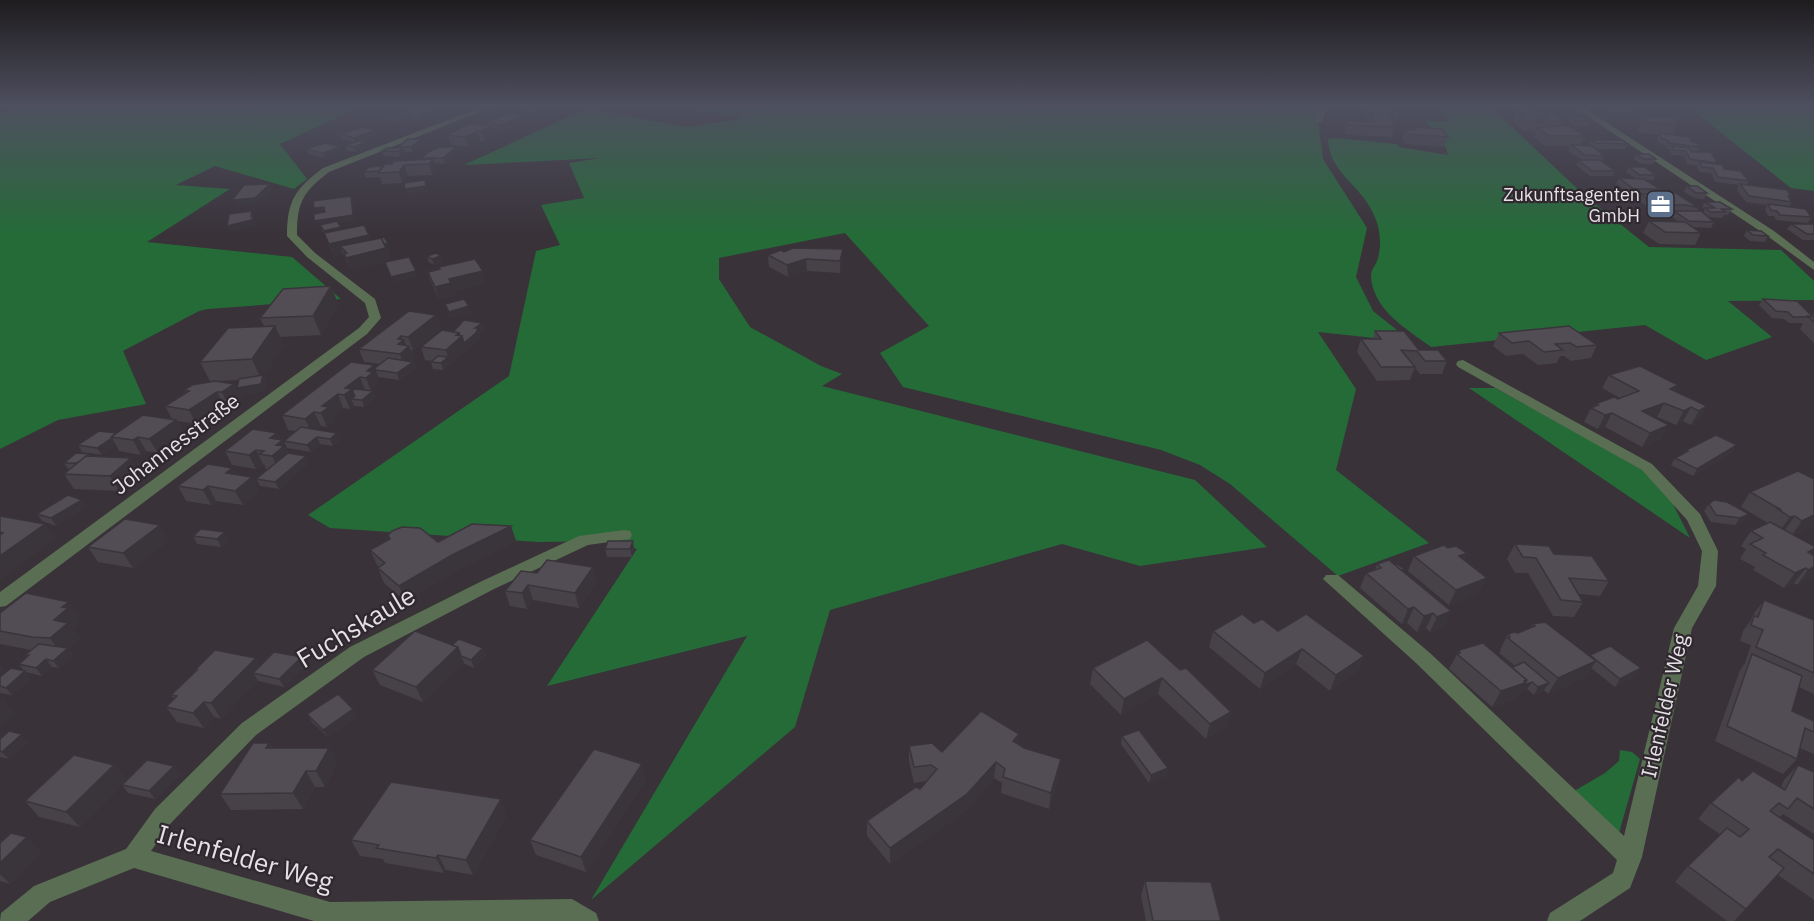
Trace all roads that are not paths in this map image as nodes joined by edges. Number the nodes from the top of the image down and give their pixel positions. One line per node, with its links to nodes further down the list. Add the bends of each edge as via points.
1 (380, 149): 7 (street, Johannesstraße, via 326,170 306,185 291,208 292,236 371,302 375,318)
2 (1642, 149): 3 (street, via 1770,233)
3 (1814, 267)
4 (1463, 364): 9 (street, Irlenfelder Weg, via 1647,466 1694,518 1710,551 1707,586 1683,628)
5 (624, 536): 8 (street, Fuchskaule, via 585,540 357,652 249,729 163,816)
6 (1332, 579): 9 (street, via 1423,658)
7 (0, 601)
8 (134, 857): 10 (street, Irlenfelder Weg, via 42,894); 11 (street, Irlenfelder Weg, via 330,914 572,911)
9 (1630, 857): 12 (street, Irlenfelder Weg, via 1622,880)
10 (10, 921)
11 (587, 921)
12 (1559, 921)

